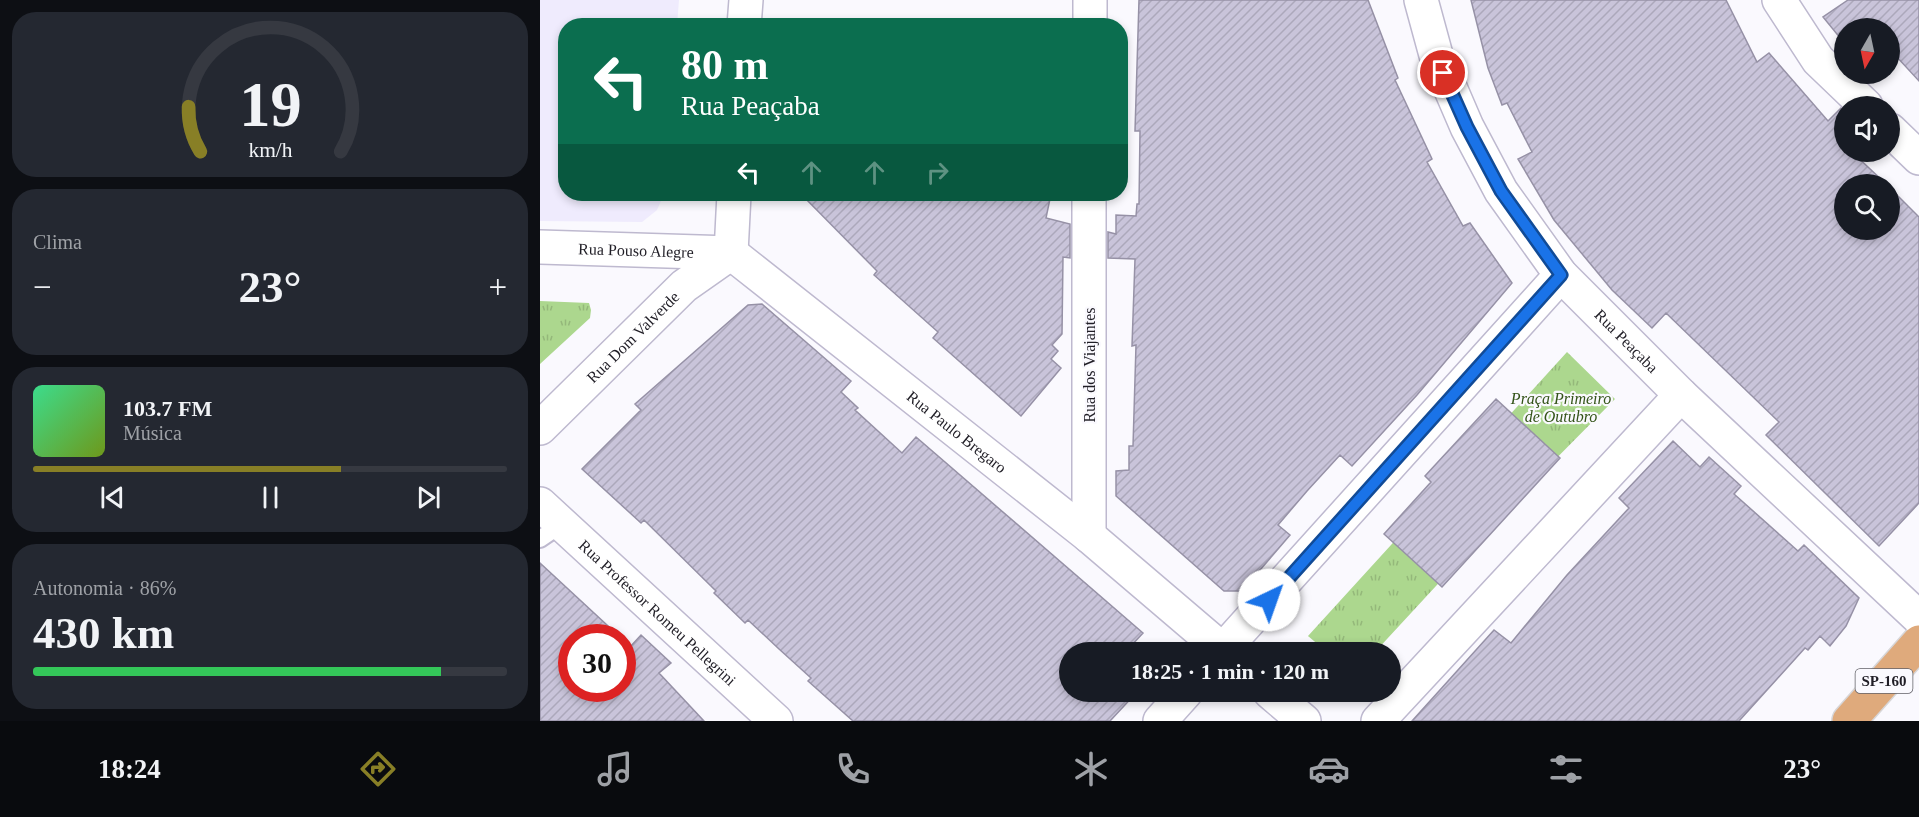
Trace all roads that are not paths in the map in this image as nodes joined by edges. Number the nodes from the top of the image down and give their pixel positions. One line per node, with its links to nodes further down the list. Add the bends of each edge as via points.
1 (746, 0): 5 (street)
2 (1090, 0): 6 (street)
3 (1421, 0): 14 (street, Rua Peaçaba, via 1436,55 1467,127 1501,191)
4 (1779, 0): 7 (street, via 1818,60)
5 (745, 18)
6 (1090, 18)
7 (1856, 96)
8 (1900, 140): 9 (street)
9 (1919, 158)
10 (734, 201): 13 (street)
11 (1089, 201): 18 (street, Rua dos Viajantes)
12 (540, 247): 13 (street, Rua Pouso Alegre)
13 (731, 253): 16 (street, Rua Dom Valverde, via 684,286); 18 (street, Rua Paulo Bregaro)
14 (1561, 275): 15 (street, Rua Peaçaba); 21 (street)
15 (1681, 395): 19 (street, Rua Peaçaba); 28 (street)
16 (540, 428)
17 (547, 522): 25 (street, Rua Professor Romeu Pellegrini)
18 (1089, 536): 20 (street, Rua Paulo Bregaro)
19 (1919, 618)
20 (1211, 642)
21 (1232, 642)
22 (1919, 642): 29 (main road, SP-160)
23 (1177, 702): 26 (street)
24 (1282, 702): 27 (street)
25 (776, 721)
26 (1160, 721)
27 (1304, 721)
28 (1378, 721)
29 (1849, 721)

